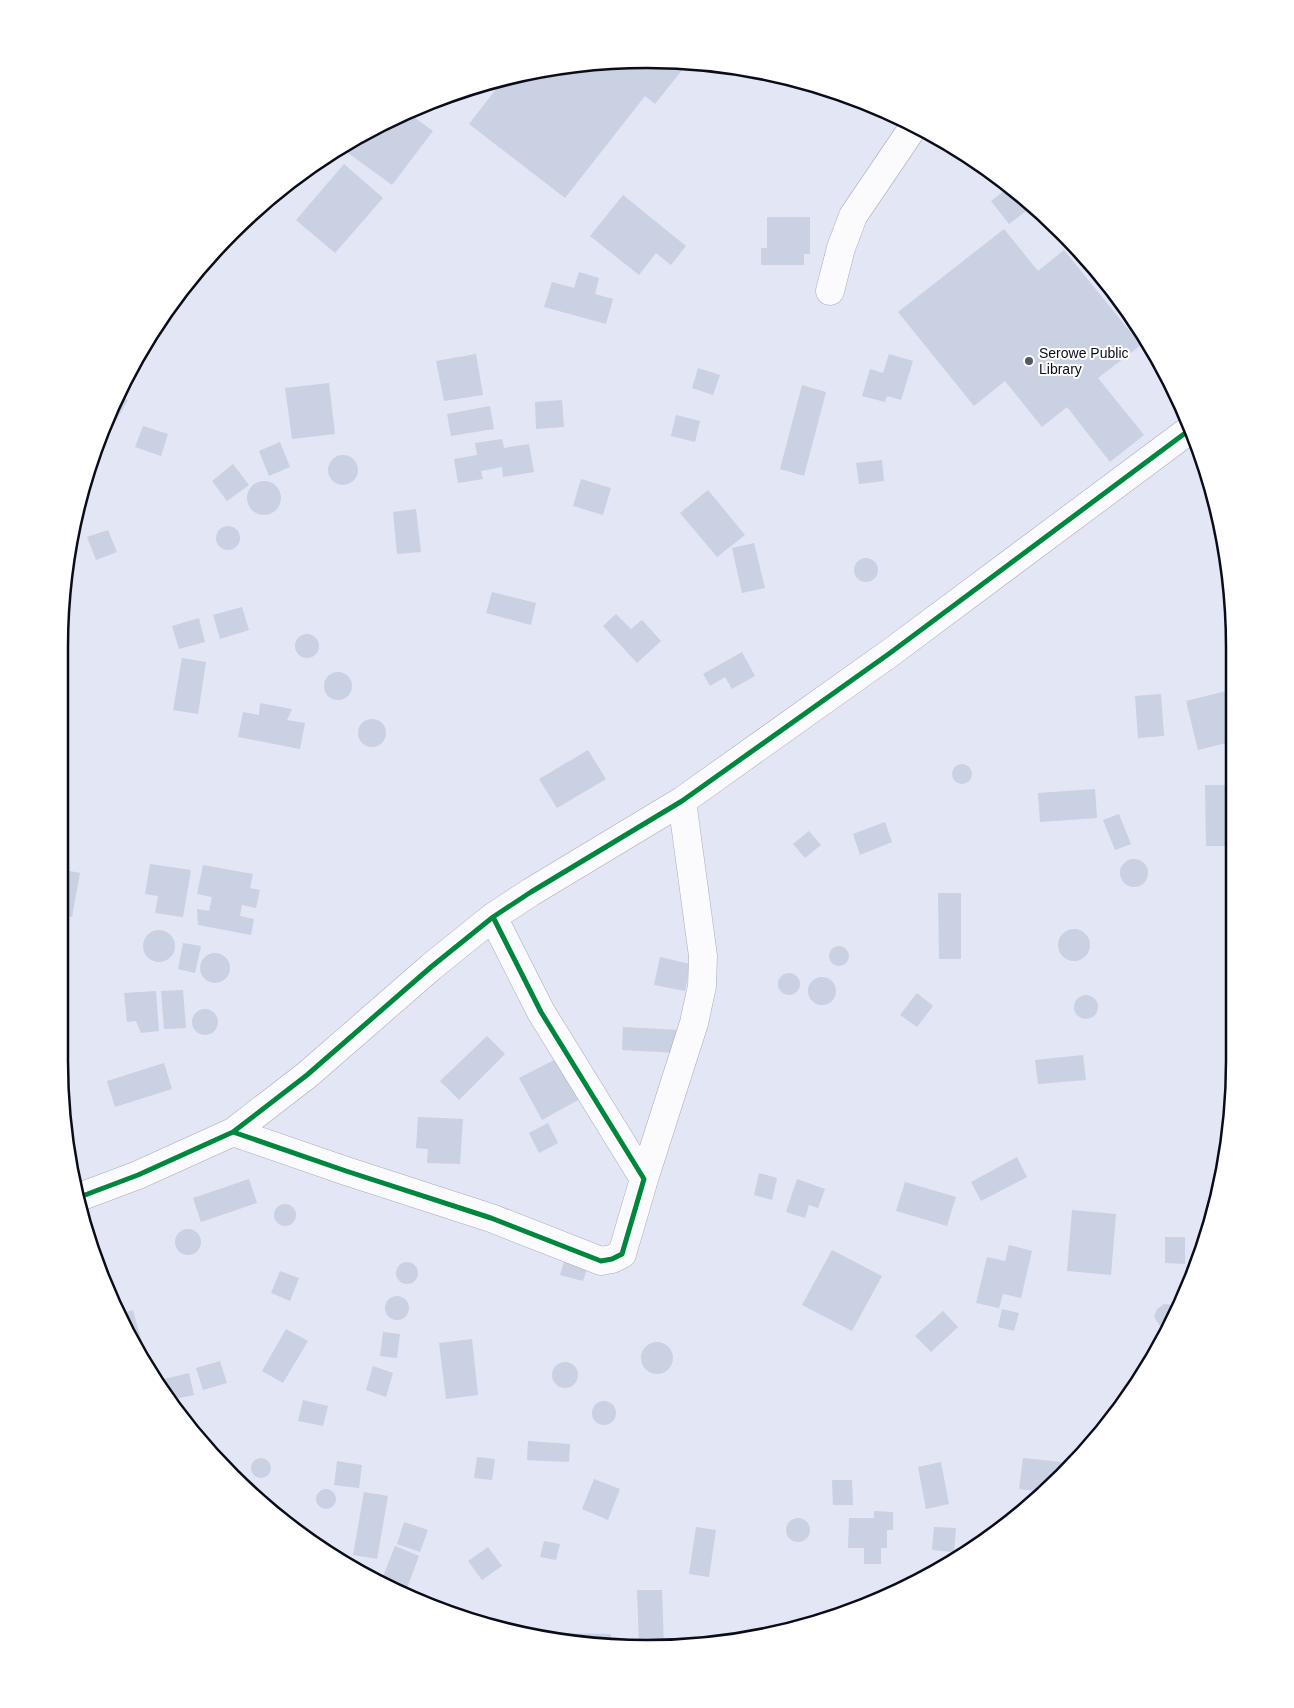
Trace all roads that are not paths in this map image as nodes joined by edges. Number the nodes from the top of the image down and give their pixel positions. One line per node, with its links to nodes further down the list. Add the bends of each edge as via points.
1 (911, 131): 2 (street, via 853,216)
2 (830, 291)
3 (1185, 433): 4 (street, via 890,654)
4 (682, 800): 5 (street); 7 (street, via 703,956 702,986 694,1023)
5 (493, 917): 6 (street, via 307,1075); 7 (street, via 541,1012)
6 (233, 1132): 7 (street, via 490,1218 601,1261 622,1254); 8 (street)
7 (644, 1179)
8 (84, 1195)

